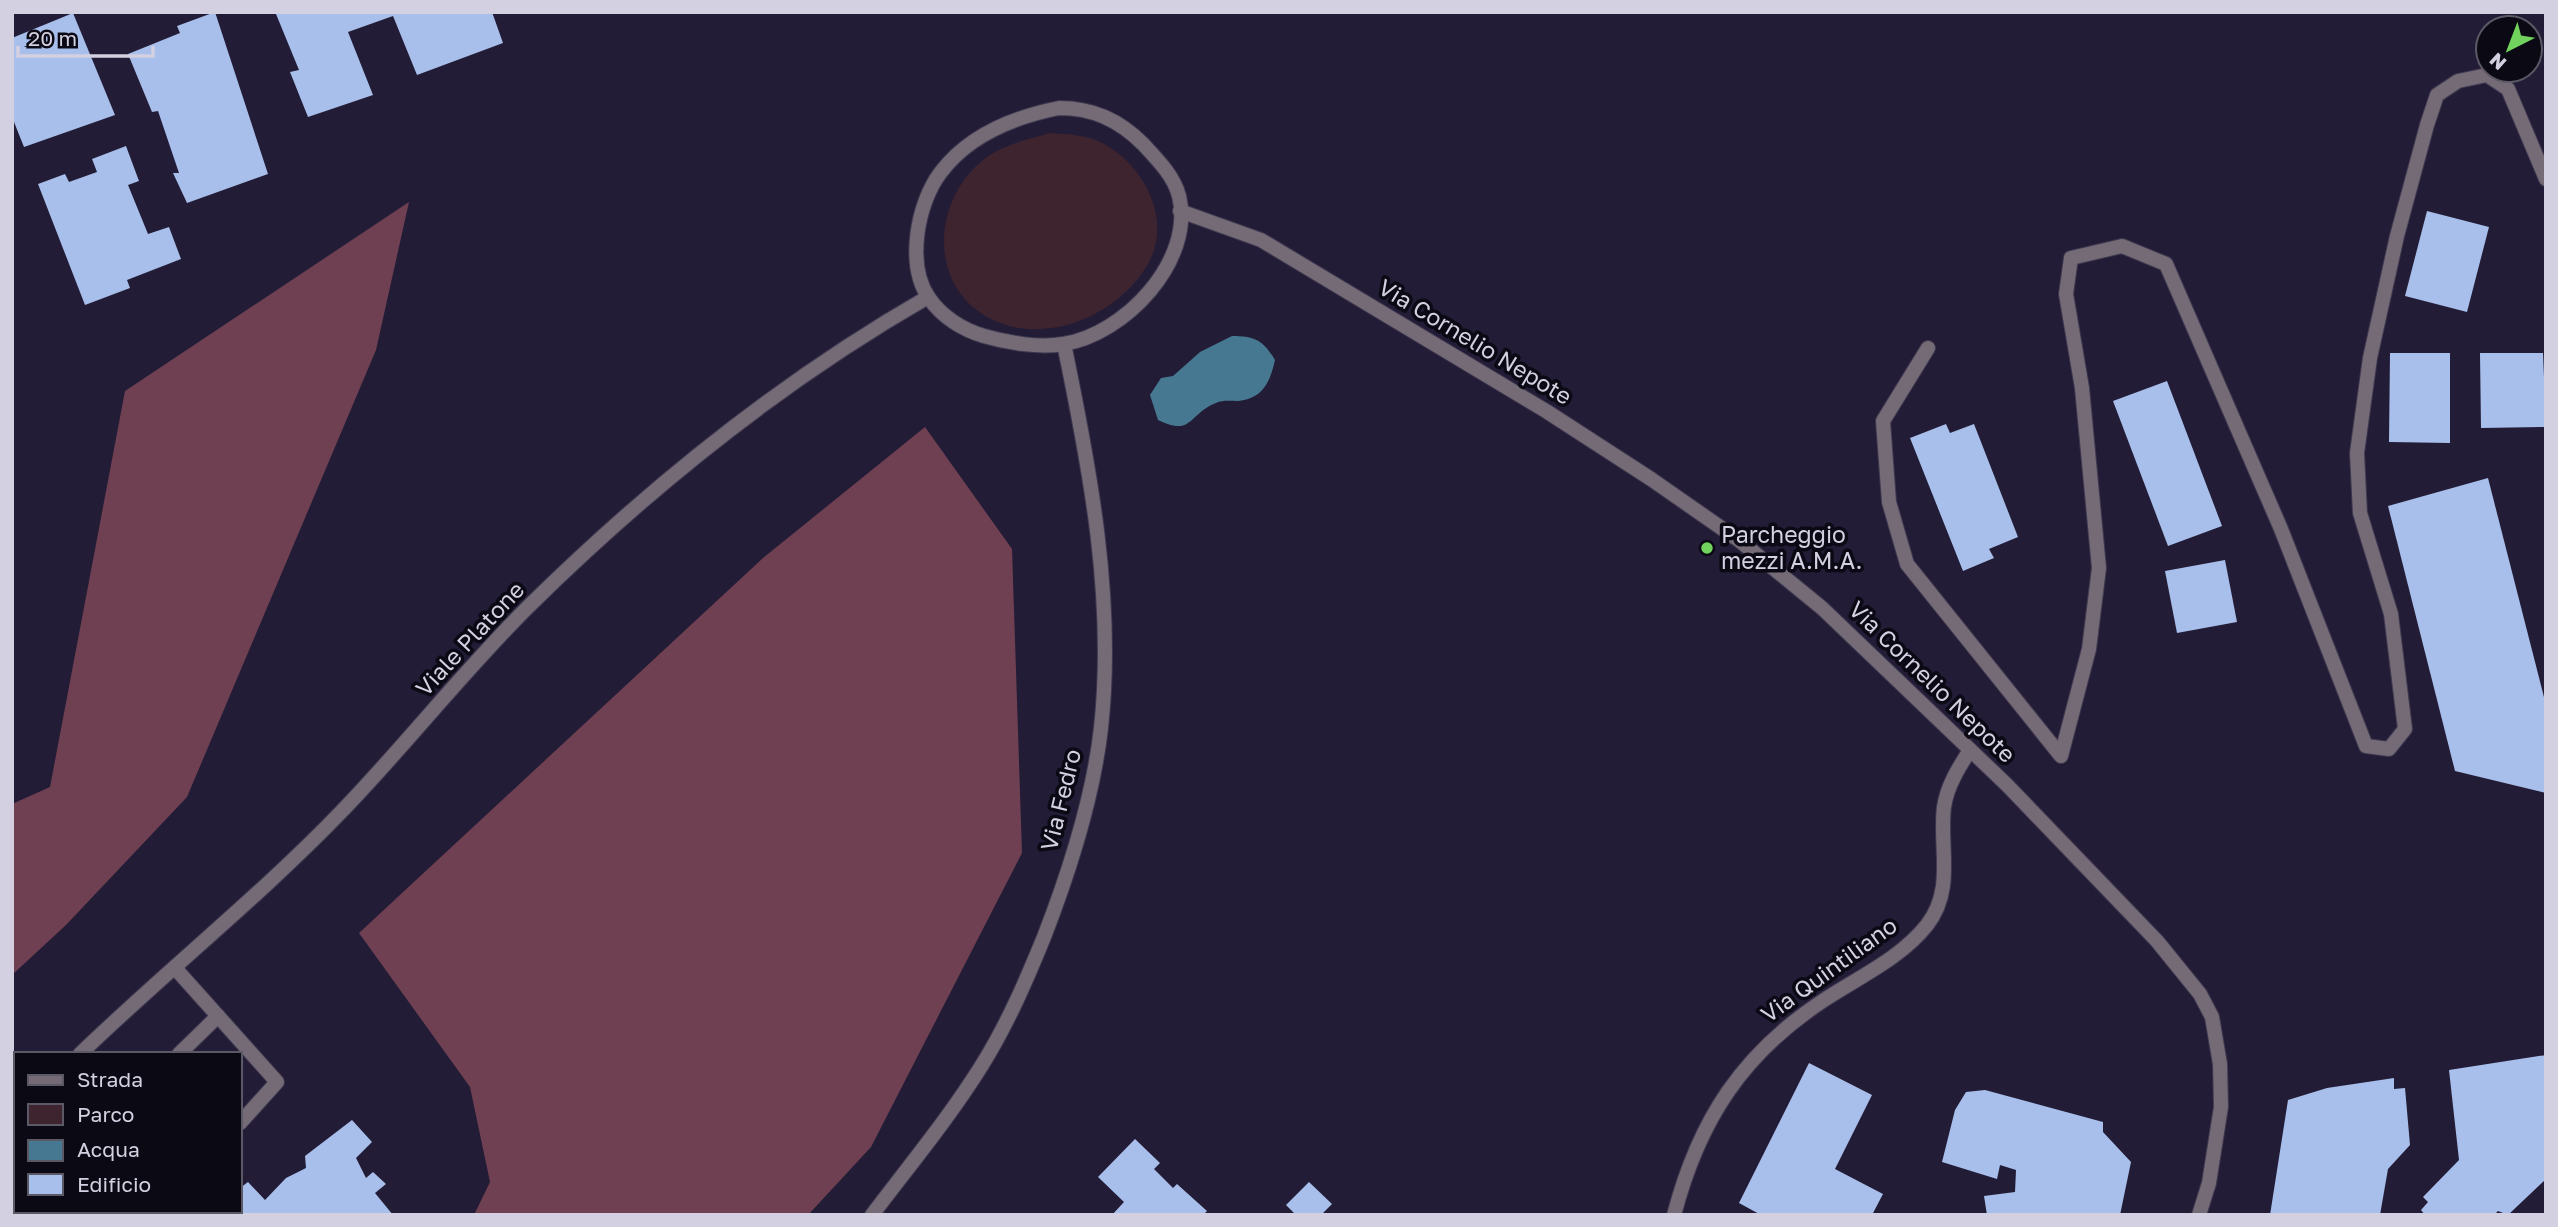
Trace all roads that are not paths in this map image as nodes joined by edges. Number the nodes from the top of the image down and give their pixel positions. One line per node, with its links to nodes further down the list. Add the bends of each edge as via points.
1 (2546, 180): 5 (street, via 2508,89 2487,75 2458,81 2437,95 2397,236 2370,358 2357,453 2360,513 2391,614 2405,729 2389,749 2366,746 2281,529 2166,264 2122,246 2071,258 2066,294 2082,388 2099,568 2089,649 2061,756 1907,564 1889,502 1883,421)
2 (1180, 211): 3 (street, via 1179,195 1158,159 1114,121 1077,108 1024,115 974,141 939,174 919,229 917,254); 4 (street, via 1171,259 1160,281 1116,321); 6 (street, Via Cornelio Nepote, via 1261,240 1651,479 1793,584)
3 (928, 297): 4 (street, via 949,319 971,332 1011,342); 7 (street, Viale Platone, via 865,333 738,424 627,515 529,606 340,813)
4 (1064, 344): 12 (street, Via Fedro, via 1090,482 1103,614 1101,726 1093,779 1059,898 1002,1028 952,1110)
5 (1928, 348)
6 (1970, 750): 13 (street, Via Quintiliano, via 1944,806 1944,883 1927,925 1890,957 1766,1043 1737,1076 1713,1113 1683,1179); 14 (street, Via Cornelio Nepote, via 2130,912 2200,994 2212,1017 2222,1089 2215,1155)
7 (176, 968): 8 (street); 9 (street, Viale Platone)
8 (218, 1016): 10 (street); 11 (street, via 277,1083)
9 (82, 1052)
10 (181, 1052)
11 (242, 1121)
12 (872, 1215)
13 (1674, 1215)
14 (2199, 1215)

